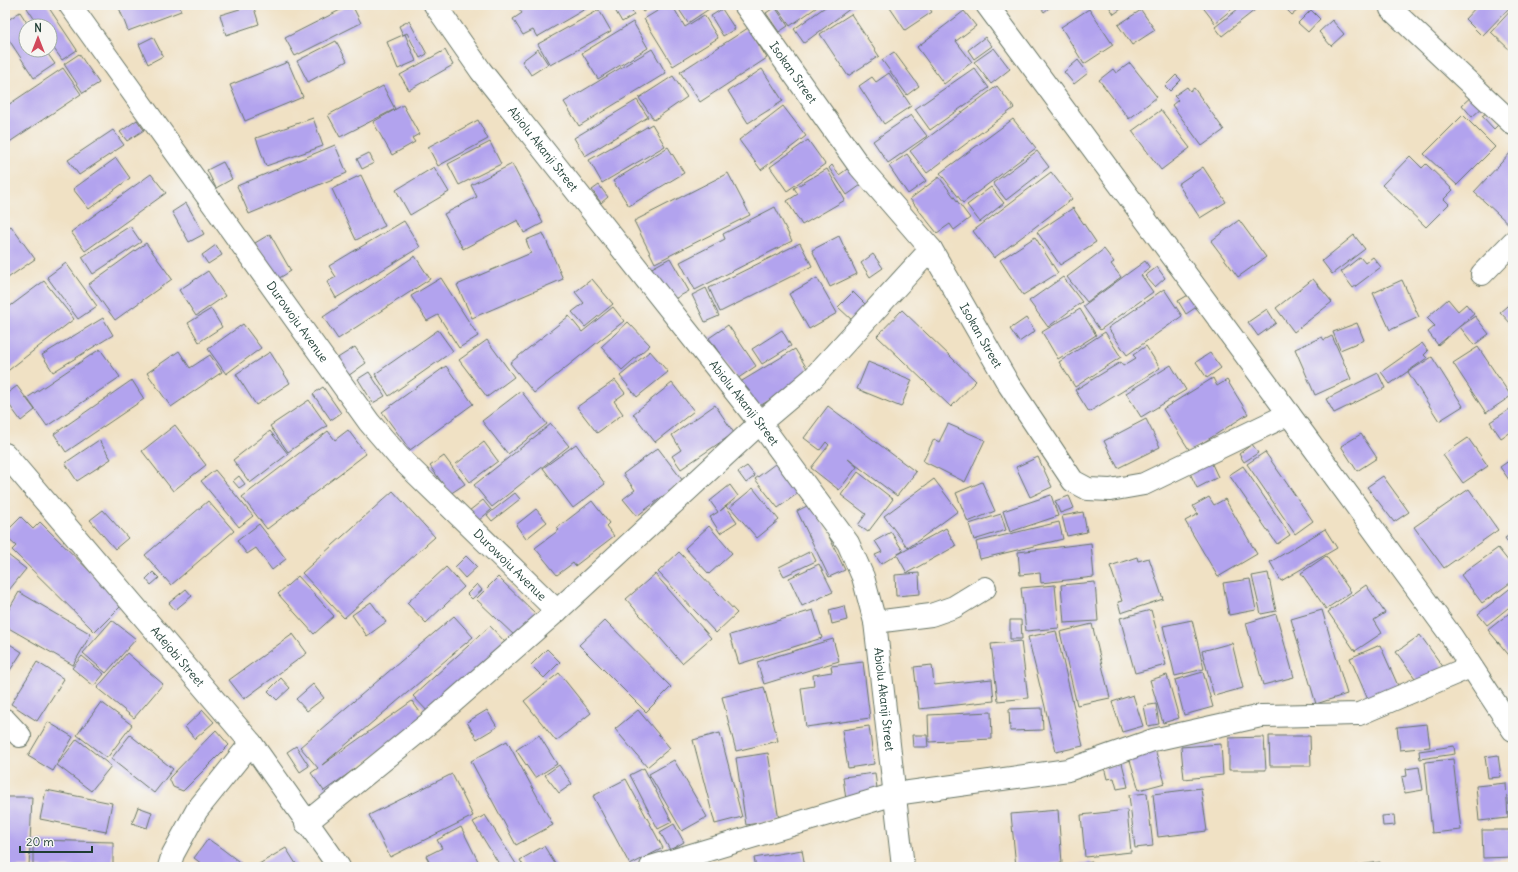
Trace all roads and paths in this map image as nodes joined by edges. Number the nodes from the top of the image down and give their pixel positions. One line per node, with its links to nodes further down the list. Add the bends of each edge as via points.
1 (70, 5): 14 (street, Durowoju Avenue, via 369,422 399,457)
2 (435, 5): 11 (street, Abiolu Akanji Street, via 481,71)
3 (745, 5): 8 (street, Isokan Street, via 860,167)
4 (987, 5): 10 (street)
5 (1390, 9): 6 (street)
6 (1513, 124)
7 (1513, 242): 9 (street)
8 (931, 250): 10 (street, Isokan Street, via 1009,385 1073,481 1088,489 1110,490 1144,484); 11 (street, via 812,379)
9 (1482, 274)
10 (1290, 414): 16 (street, via 1452,638)
11 (760, 423): 14 (street); 15 (street, Abiolu Akanji Street, via 848,543 863,577)
12 (8, 466): 20 (street, Adejobi Street)
13 (985, 588): 15 (street, via 954,607 931,615)
14 (557, 611): 22 (street, via 428,724)
15 (875, 622): 21 (street, Abiolu Akanji Street)
16 (1470, 667): 18 (street); 21 (street, via 1360,714 1261,716 1153,740 1068,770)
17 (5, 720): 19 (street)
18 (1513, 730)
19 (20, 736)
20 (250, 743): 22 (street, Adejobi Street); 23 (street, via 197,810 173,854)
21 (895, 794): 25 (street); 26 (street, Abiolu Akanji Street)
22 (306, 822): 24 (street, Adejobi Street)
23 (169, 867)
24 (339, 867)
25 (651, 867)
26 (903, 867)

